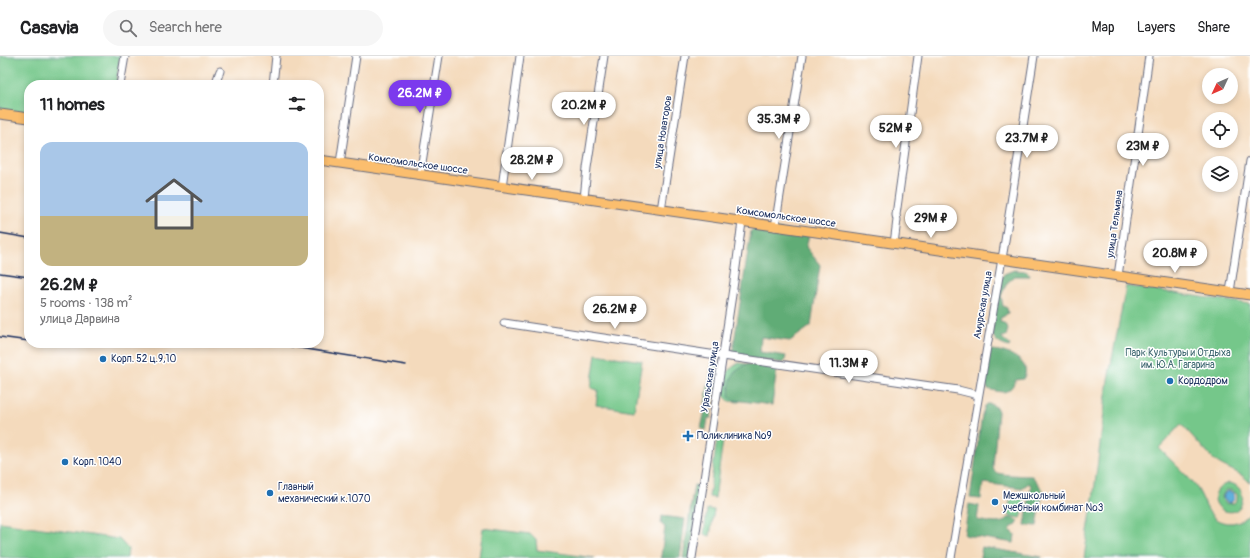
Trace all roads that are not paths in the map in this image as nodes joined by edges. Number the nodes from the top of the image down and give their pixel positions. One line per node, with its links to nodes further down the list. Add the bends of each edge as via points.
1 (125, 56): 13 (street)
2 (276, 56): 15 (street)
3 (356, 56): 20 (street)
4 (439, 56): 21 (street)
5 (520, 56): 22 (street)
6 (604, 56): 23 (street)
7 (685, 56): 24 (street, улица Новаторов)
8 (802, 56): 26 (street)
9 (918, 56): 27 (street)
10 (1034, 56): 28 (street, Амурская улица)
11 (1149, 56): 29 (street, улица Тельмана)
12 (220, 71): 14 (street)
13 (121, 80)
14 (217, 80)
15 (274, 80)
16 (0, 114): 17 (main road)
17 (24, 117)
18 (324, 161): 20 (main road, Комсомольское шоссе)
19 (1250, 161): 30 (street)
20 (340, 164): 21 (main road, Комсомольское шоссе)
21 (420, 175): 22 (main road, Комсомольское шоссе)
22 (502, 187): 23 (main road, Комсомольское шоссе)
23 (584, 199): 24 (main road, Комсомольское шоссе)
24 (662, 210): 25 (main road, Комсомольское шоссе)
25 (742, 222): 26 (main road, Комсомольское шоссе); 33 (street, Уральская улица)
26 (775, 227): 27 (main road, Комсомольское шоссе)
27 (894, 244): 28 (main road, Комсомольское шоссе)
28 (1001, 259): 29 (main road, Комсомольское шоссе); 34 (street, Амурская улица)
29 (1118, 276): 30 (main road, Комсомольское шоссе)
30 (1230, 292): 31 (main road, Комсомольское шоссе)
31 (1250, 295)
32 (504, 323): 33 (street)
33 (723, 356): 34 (street); 35 (street, Уральская улица)
34 (978, 394): 36 (street, Амурская улица)
35 (692, 558)
36 (951, 558)

